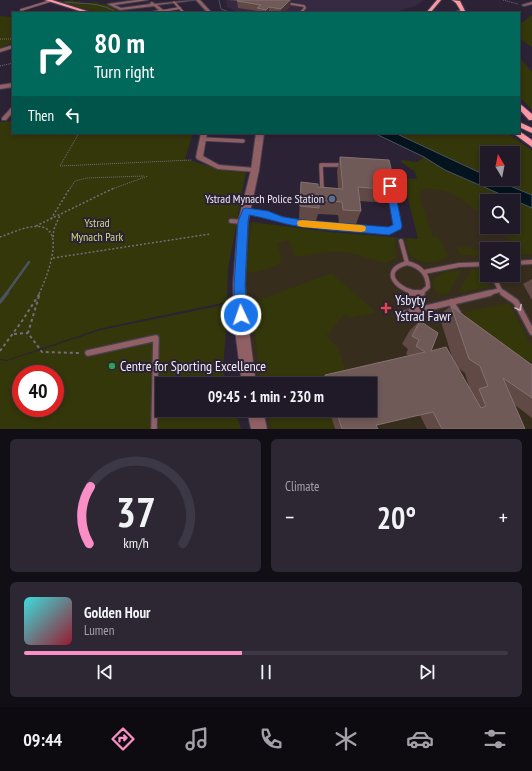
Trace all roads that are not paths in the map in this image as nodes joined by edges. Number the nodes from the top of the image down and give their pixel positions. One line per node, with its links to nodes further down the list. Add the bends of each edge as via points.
1 (48, 0): 13 (lane); 14 (main road)
2 (147, 0): 10 (street); 10 (street, via 110,4 120,9)
3 (193, 0): 7 (street)
4 (198, 0): 17 (street)
5 (439, 0): 19 (main road)
6 (454, 0): 20 (main road, via 452,2); 21 (main road)
7 (174, 2): 10 (street); 12 (lane)
8 (285, 3): 18 (lane, via 304,6)
9 (532, 3): 11 (street)
10 (154, 5): 15 (street)
11 (524, 5)
12 (180, 8): 15 (lane); 16 (lane)
13 (21, 10)
14 (88, 12)
15 (163, 12)
16 (183, 12)
17 (209, 12)
18 (301, 12)
19 (429, 12)
20 (457, 12)
21 (463, 12)
22 (12, 46): 23 (street)
23 (0, 51)
24 (12, 85): 25 (street)
25 (0, 87)
26 (520, 106): 29 (main road)
27 (12, 110): 30 (street)
28 (520, 114): 32 (main road)
29 (532, 118)
30 (4, 119)
31 (520, 125): 33 (main road)
32 (532, 126)
33 (532, 131)
34 (260, 134): 40 (street)
35 (518, 134): 38 (main road)
36 (203, 136): 37 (lane); 40 (street, via 199,157 218,167)
37 (243, 141)
38 (532, 144)
39 (350, 165): 42 (lane, via 321,165)
40 (255, 170): 43 (street)
41 (390, 188): 43 (lane, via 398,226 389,231 303,224 268,215)
42 (322, 192)
43 (244, 217): 44 (lane); 58 (street, via 239,286)
44 (231, 220)
45 (401, 241): 47 (lane)
46 (532, 262): 48 (lane)
47 (406, 263): 50 (lane); 50 (lane, via 397,266 393,273 395,283 404,291 416,294 425,291 428,282)
48 (520, 263)
49 (480, 264): 50 (lane, via 458,265)
50 (424, 272)
51 (496, 282): 52 (lane)
52 (500, 290): 53 (lane); 56 (lane, one-way to 56, via 516,302)
53 (451, 302): 54 (lane); 55 (lane)
54 (402, 314)
55 (462, 320)
56 (532, 332)
57 (88, 353): 60 (lane, via 156,338)
58 (248, 377)
59 (256, 417): 61 (street)
60 (154, 429)
61 (259, 429)

